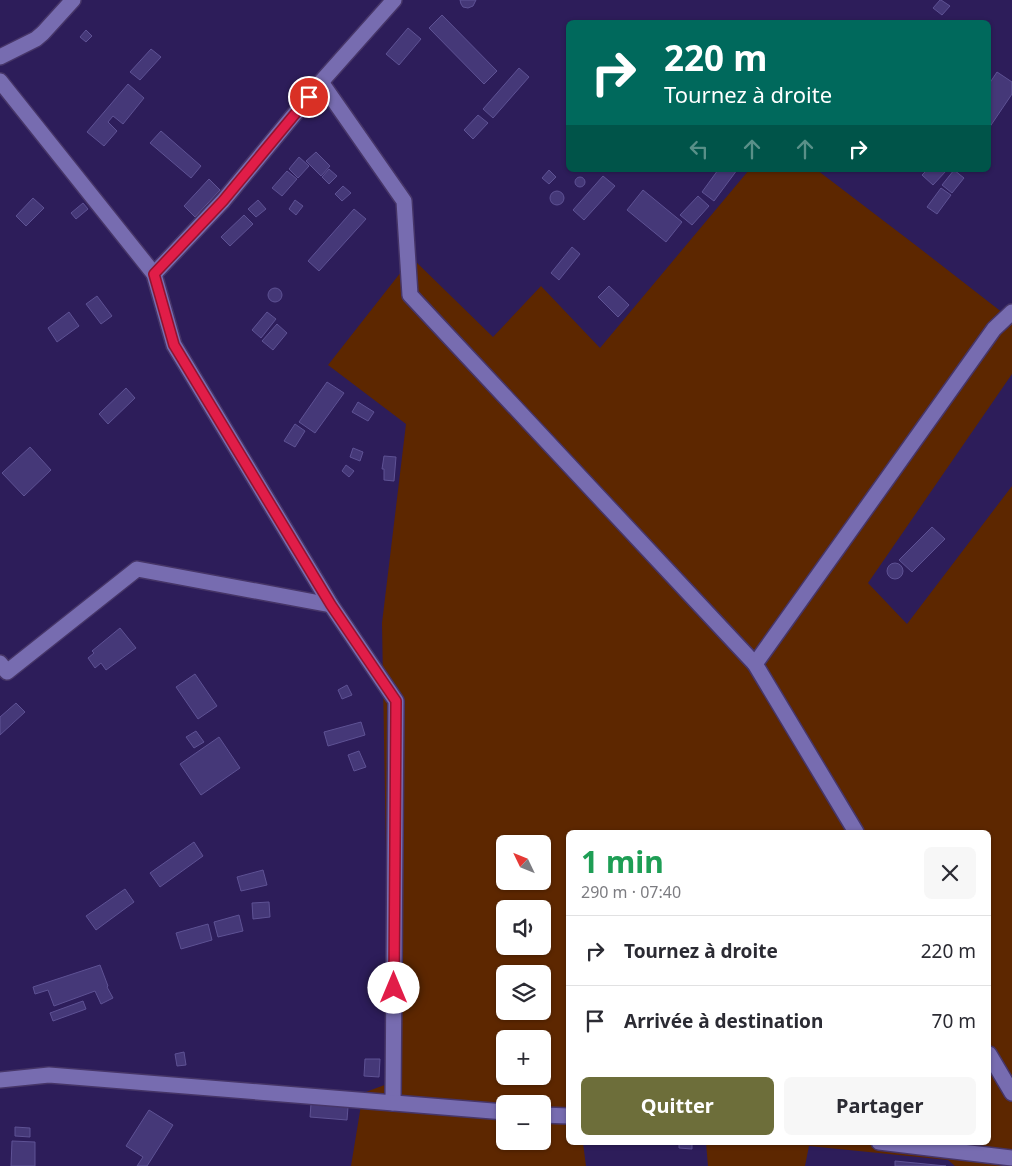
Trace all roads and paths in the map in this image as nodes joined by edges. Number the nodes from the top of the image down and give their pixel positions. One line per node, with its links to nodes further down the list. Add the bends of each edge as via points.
1 (73, 0): 3 (street, via 36,39)
2 (394, 0): 5 (street)
3 (0, 56)
4 (0, 81): 6 (street)
5 (321, 82): 6 (street, via 223,201); 10 (street, via 404,201 410,294)
6 (154, 274): 8 (street, via 174,345)
7 (1012, 312): 10 (street, via 994,329)
8 (331, 605): 9 (street, via 137,569 7,672); 15 (street, via 396,701)
9 (0, 664)
10 (755, 664): 11 (street)
11 (855, 830)
12 (991, 1057): 14 (street)
13 (0, 1080): 15 (street, via 49,1075)
14 (1012, 1093)
15 (394, 1103): 16 (street)
16 (496, 1111)
17 (551, 1115): 18 (street)
18 (566, 1116)
19 (904, 1145): 20 (street)
20 (1012, 1158)

